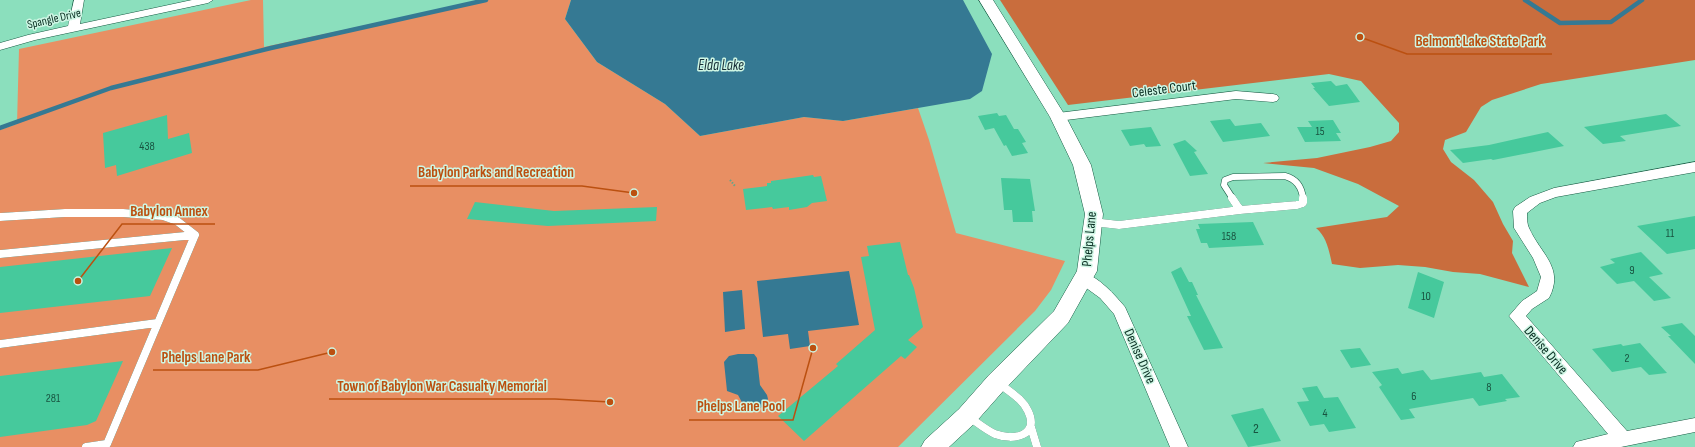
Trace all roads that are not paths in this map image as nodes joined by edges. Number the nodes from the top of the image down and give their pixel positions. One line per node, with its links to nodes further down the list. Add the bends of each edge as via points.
1 (79, 0): 4 (street)
2 (208, 0): 4 (street, Spangle Drive)
3 (986, 0): 7 (street, Phelps Lane)
4 (73, 28): 5 (street, Spangle Drive)
5 (0, 47)
6 (1274, 98): 7 (street, Celeste Court, via 1236,95)
7 (1058, 117): 11 (street, Phelps Lane, via 1082,165 1094,214)
8 (1695, 167): 21 (street, Denise Drive, via 1554,193 1535,200 1520,211 1521,228 1540,257 1548,277 1544,294 1527,305 1518,316)
9 (1240, 210): 9 (lane, via 1297,205 1303,203 1304,198 1293,178 1233,177 1225,180 1224,185); 11 (lane, via 1119,225)
10 (0, 217): 12 (lane, via 65,213 163,216 177,221)
11 (1093, 222): 14 (street, Phelps Lane, via 1087,271)
12 (195, 235): 13 (lane); 15 (lane)
13 (0, 254)
14 (1083, 278): 17 (street, Phelps Lane, via 1061,317); 26 (street, Denise Drive, via 1104,294 1120,311)
15 (157, 323): 16 (lane); 22 (lane)
16 (0, 344)
17 (997, 382): 18 (street, Phelps Lane); 20 (lane, via 1022,402 1029,414)
18 (967, 416): 20 (lane, via 994,433 1006,437 1026,435); 24 (street, Phelps Lane)
19 (1695, 425): 21 (street)
20 (1031, 427): 25 (lane)
21 (1623, 439): 27 (street)
22 (104, 445): 23 (lane)
23 (86, 447)
24 (933, 447)
25 (1037, 447)
26 (1179, 447)
27 (1582, 447)

